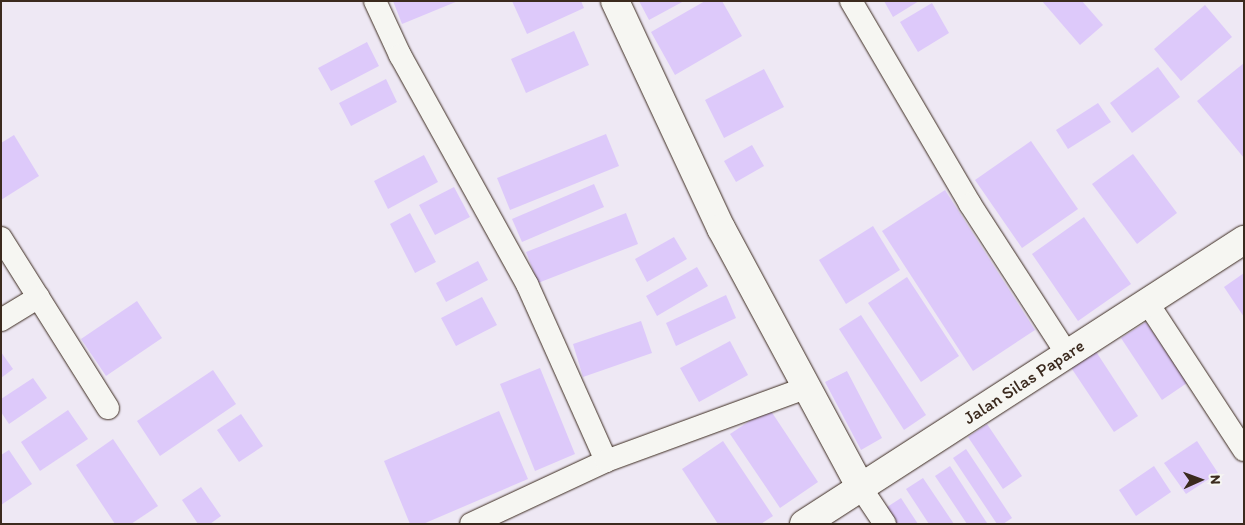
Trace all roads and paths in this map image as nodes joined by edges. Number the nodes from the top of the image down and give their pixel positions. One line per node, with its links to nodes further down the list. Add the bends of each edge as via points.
1 (375, 1): 13 (street, via 400,54 527,284)
2 (615, 1): 10 (street, via 720,228)
3 (851, 1): 9 (street, via 970,204)
4 (1, 238): 6 (street)
5 (1244, 240): 7 (street, Jalan Silas Papare)
6 (39, 297): 8 (street); 11 (street)
7 (1147, 302): 9 (street, Jalan Silas Papare); 12 (street)
8 (1, 320)
9 (1068, 354): 14 (street, Jalan Silas Papare)
10 (806, 388): 13 (street); 14 (street)
11 (108, 408)
12 (1244, 450)
13 (606, 462): 15 (street)
14 (861, 488): 16 (street, Jalan Silas Papare); 17 (street)
15 (471, 524)
16 (804, 524)
17 (885, 524)

